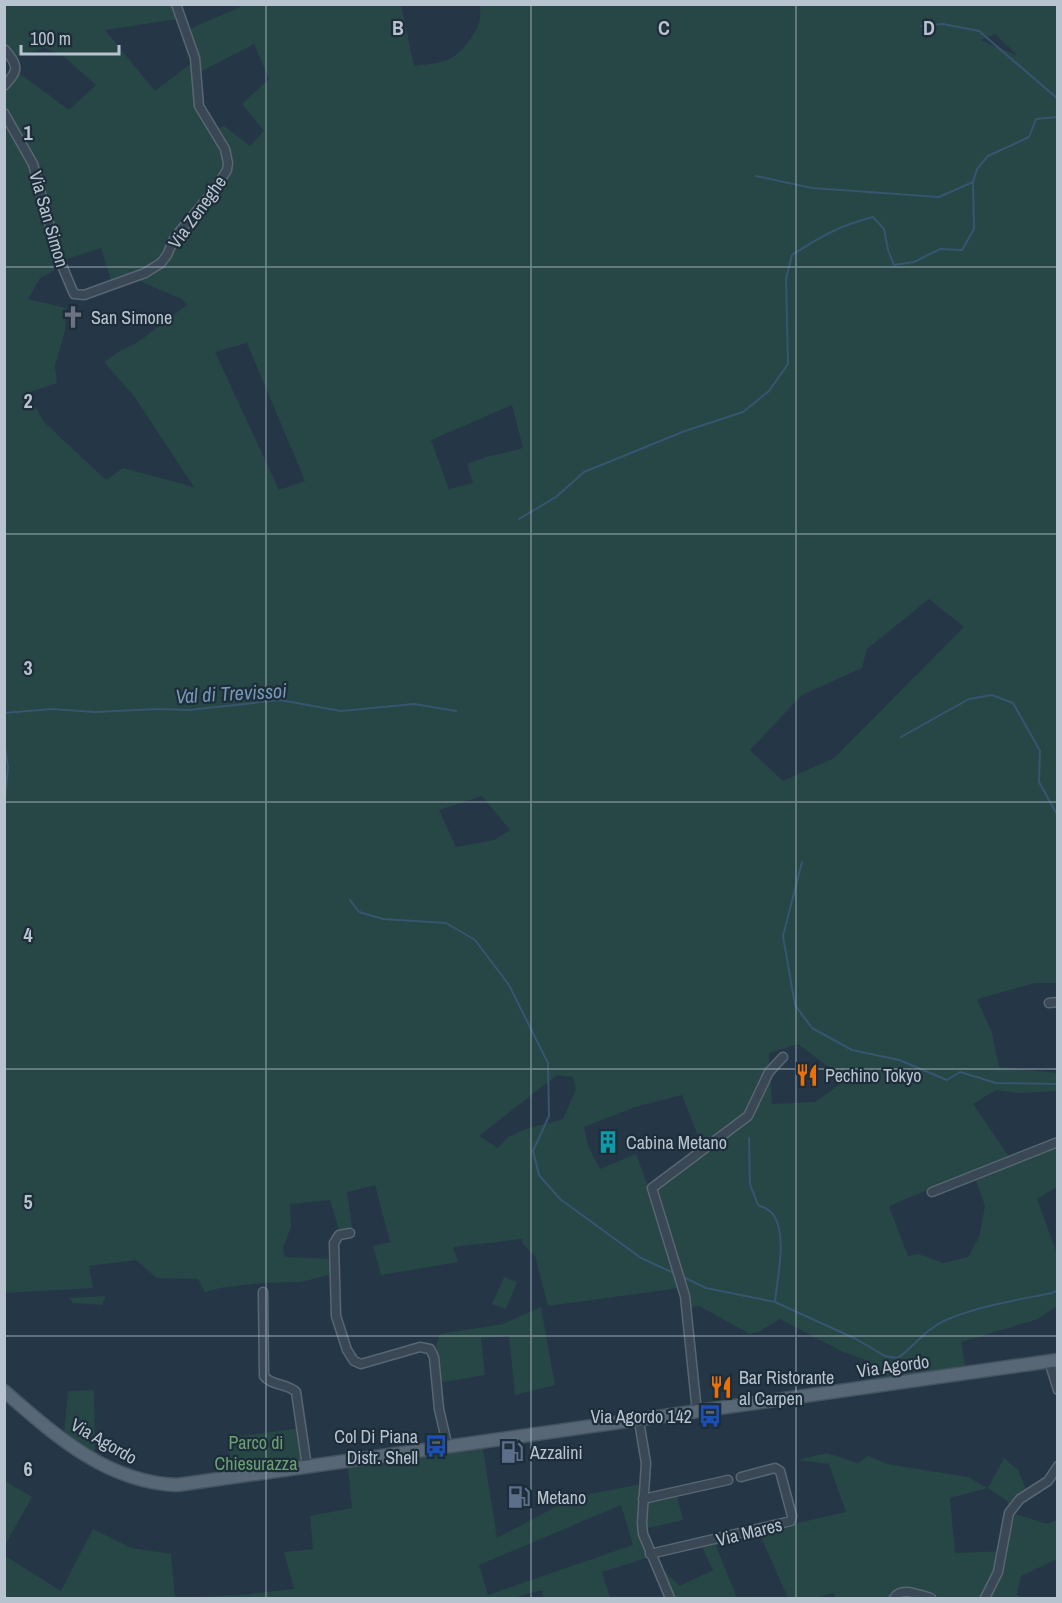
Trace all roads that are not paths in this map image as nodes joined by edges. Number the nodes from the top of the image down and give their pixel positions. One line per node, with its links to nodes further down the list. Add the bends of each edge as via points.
1 (176, 4): 5 (street, Via Zeneghe, via 195,58 199,106 225,149 227,170 175,237 161,262 145,273 84,295)
2 (4, 49): 3 (street, via 16,69)
3 (4, 86)
4 (4, 113): 5 (street, Via San Simon, via 33,164 58,256)
5 (74, 294)
6 (783, 1057): 14 (street, via 769,1072 748,1116 652,1188 686,1296)
7 (1058, 1142): 8 (street)
8 (933, 1192)
9 (350, 1233): 16 (street, via 339,1235 334,1243 335,1310 347,1350 361,1364 420,1347 430,1349)
10 (263, 1292): 18 (street, via 264,1376 296,1392)
11 (1053, 1361): 12 (street); 14 (main road, Via Agordo)
12 (1058, 1390)
13 (4, 1391): 18 (main road, Via Agordo, via 82,1453 140,1481 177,1485)
14 (697, 1412): 15 (main road, Via Agordo)
15 (639, 1421): 16 (main road, Via Agordo); 21 (street, via 646,1463)
16 (448, 1448): 18 (main road, Via Agordo)
17 (1058, 1466): 26 (street, via 1048,1481 1020,1499 1009,1513 998,1572)
18 (308, 1467)
19 (741, 1477): 22 (street, Via Mares, via 778,1469 791,1521)
20 (728, 1480): 21 (street)
21 (643, 1499): 22 (street, via 642,1523)
22 (650, 1554): 23 (street)
23 (670, 1599)
24 (894, 1599): 25 (street, via 902,1592)
25 (931, 1599)
26 (985, 1599)

